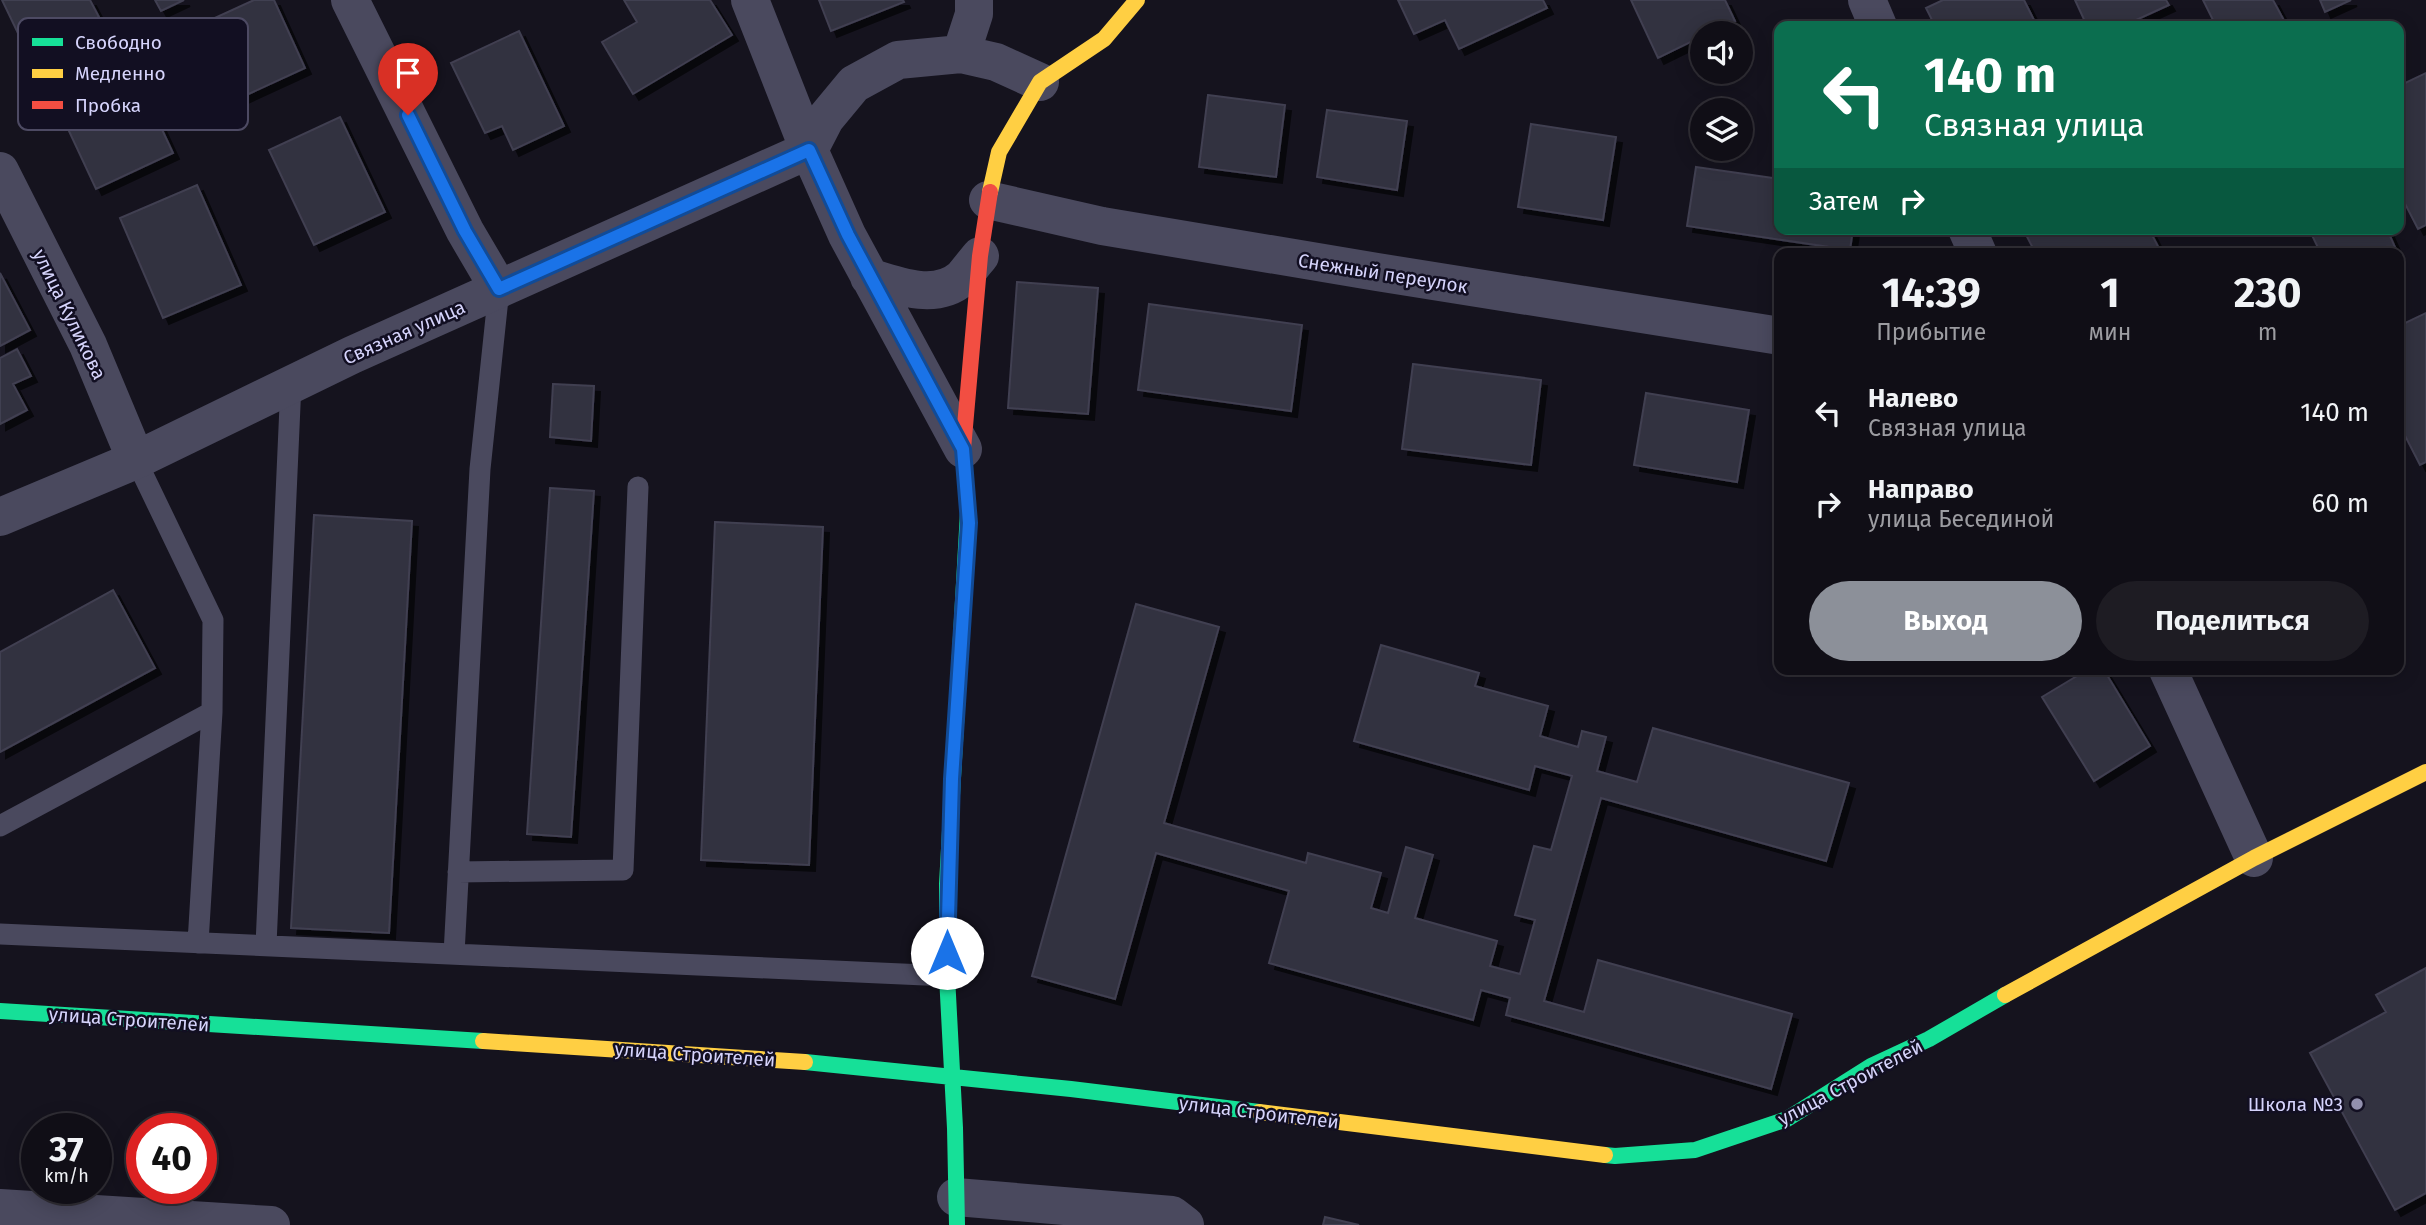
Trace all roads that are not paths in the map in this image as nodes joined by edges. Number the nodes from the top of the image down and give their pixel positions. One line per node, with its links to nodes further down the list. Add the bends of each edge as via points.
1 (350, 0): 14 (street, via 465,231)
2 (750, 0): 9 (street)
3 (974, 0): 7 (street)
4 (1137, 0): 8 (street, via 1104,39)
5 (1867, 0): 6 (street)
6 (1876, 21)
7 (961, 54): 8 (street, via 996,62); 9 (street, via 898,60 854,84 825,119)
8 (1040, 82): 11 (street, via 999,152)
9 (809, 150): 13 (street); 14 (street, Связная улица)
10 (0, 171): 18 (street, улица Куликова, via 88,345)
11 (988, 200): 12 (street); 15 (street, Снежный переулок, via 1115,228)
12 (980, 256): 13 (street, via 960,280 941,288 903,288); 17 (street)
13 (869, 277): 17 (street)
14 (499, 289): 16 (street, Связная улица); 26 (lane, via 480,469)
15 (1774, 335)
16 (291, 383): 18 (street, Связная улица); 29 (lane)
17 (963, 449): 31 (street, via 969,523 951,792)
18 (136, 460): 20 (street, Связная улица); 22 (lane, via 213,620)
19 (638, 487): 26 (lane, via 623,870)
20 (0, 517)
21 (2170, 675): 25 (street)
22 (212, 712): 24 (lane); 28 (lane)
23 (2426, 772): 25 (street, улица Строителей)
24 (0, 826)
25 (2254, 858): 33 (street, улица Строителей, via 1930,1039 1871,1066 1787,1119 1695,1150 1615,1156)
26 (458, 872): 30 (lane)
27 (0, 933): 28 (lane)
28 (198, 943): 29 (lane)
29 (267, 945): 30 (lane)
30 (454, 954): 31 (lane)
31 (947, 976): 33 (street)
32 (0, 1011): 33 (street, улица Строителей, via 769,1059)
33 (951, 1076): 35 (street)
34 (0, 1208): 36 (street)
35 (957, 1211): 37 (street, via 1172,1215)
36 (271, 1225)
37 (1185, 1225)

